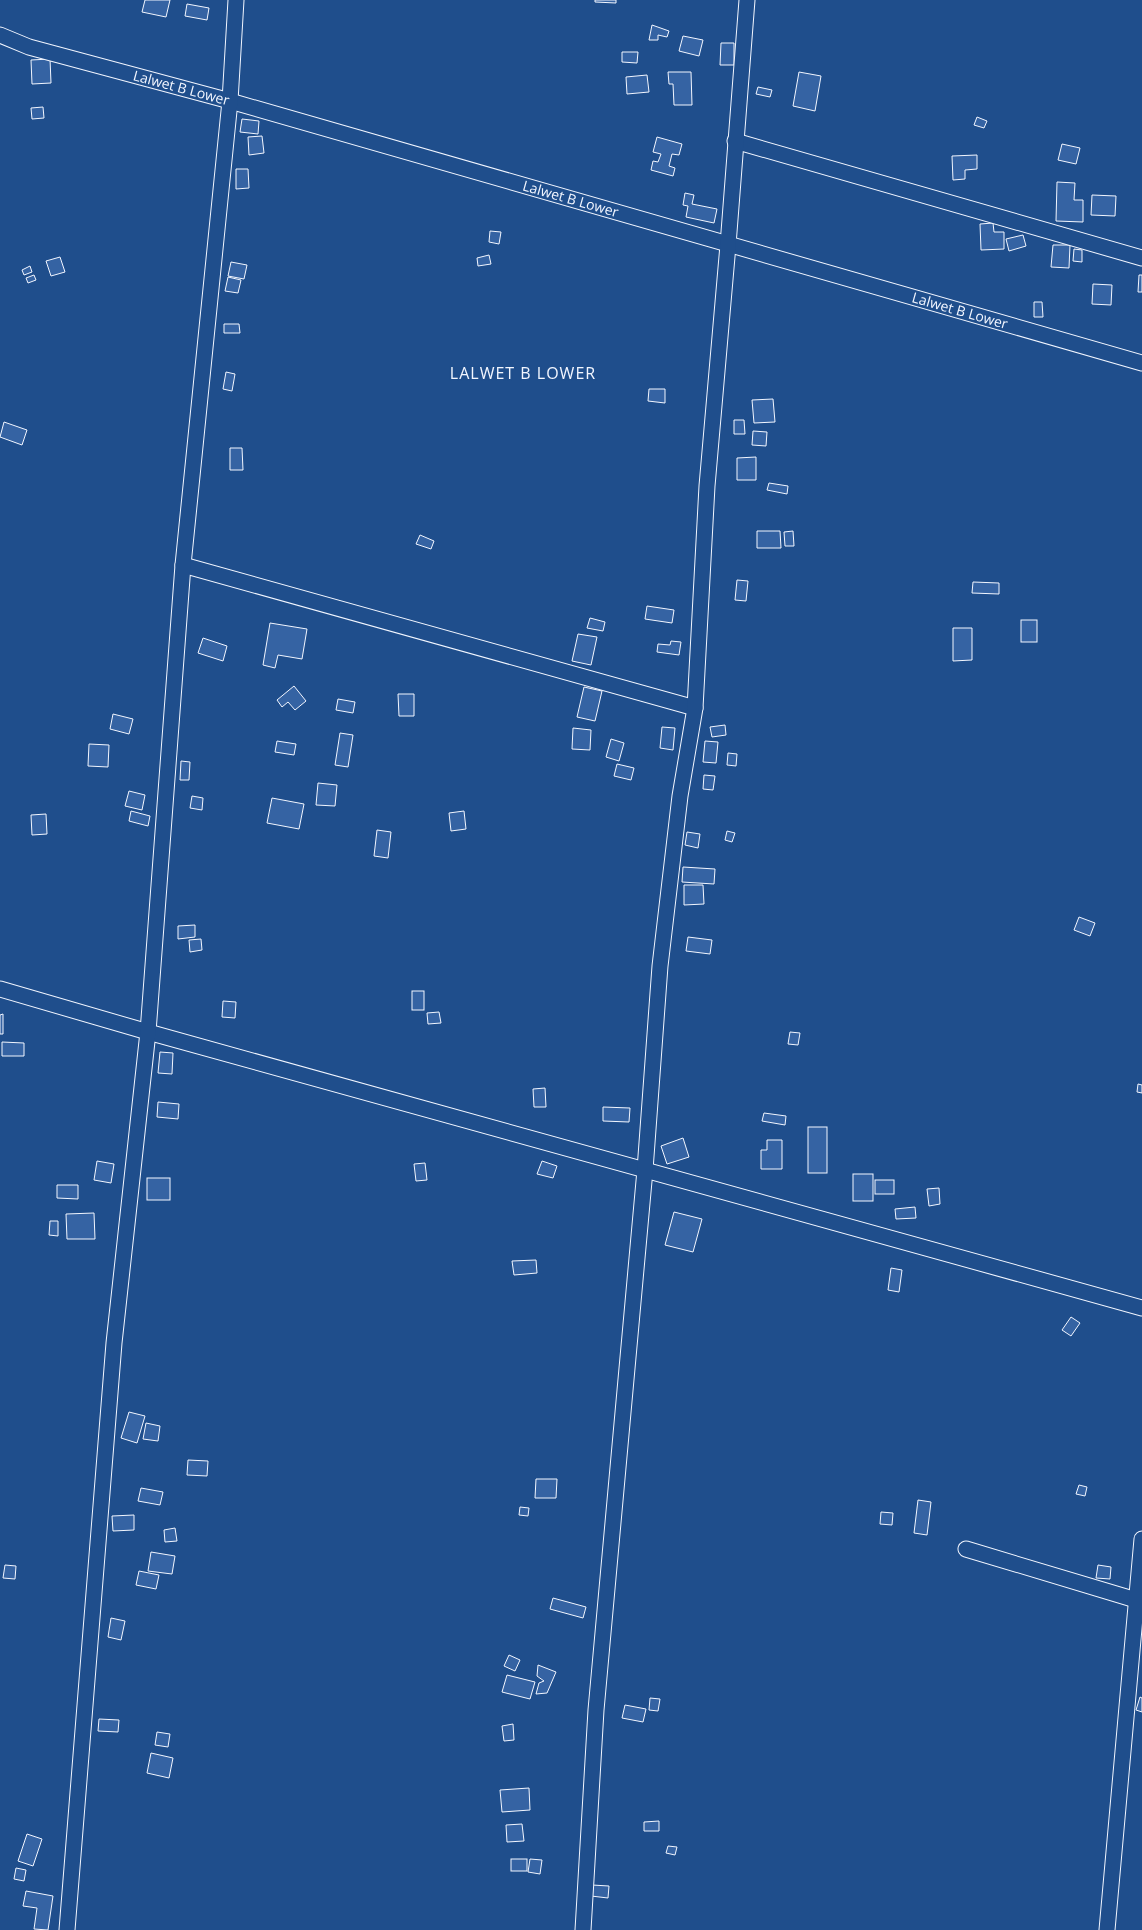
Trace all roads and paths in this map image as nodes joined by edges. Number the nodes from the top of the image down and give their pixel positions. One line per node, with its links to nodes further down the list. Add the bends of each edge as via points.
1 (236, 0): 4 (street)
2 (747, 0): 5 (street)
3 (0, 35): 4 (street, Lalwet B Lower, via 29,47)
4 (230, 101): 6 (street, Lalwet B Lower); 9 (street)
5 (734, 141): 6 (street); 7 (street)
6 (728, 245): 8 (street, Lalwet B Lower); 10 (street, via 706,486)
7 (1142, 258)
8 (1142, 363)
9 (183, 565): 10 (street); 12 (street)
10 (695, 708): 13 (street, via 680,796 660,966)
11 (0, 989): 12 (street)
12 (148, 1032): 13 (street); 18 (street, via 114,1343)
13 (645, 1170): 14 (street); 19 (street, via 596,1710)
14 (1142, 1308)
15 (1142, 1539): 17 (street)
16 (966, 1549): 17 (street)
17 (1136, 1600): 20 (street)
18 (67, 1930)
19 (583, 1930)
20 (1107, 1930)

